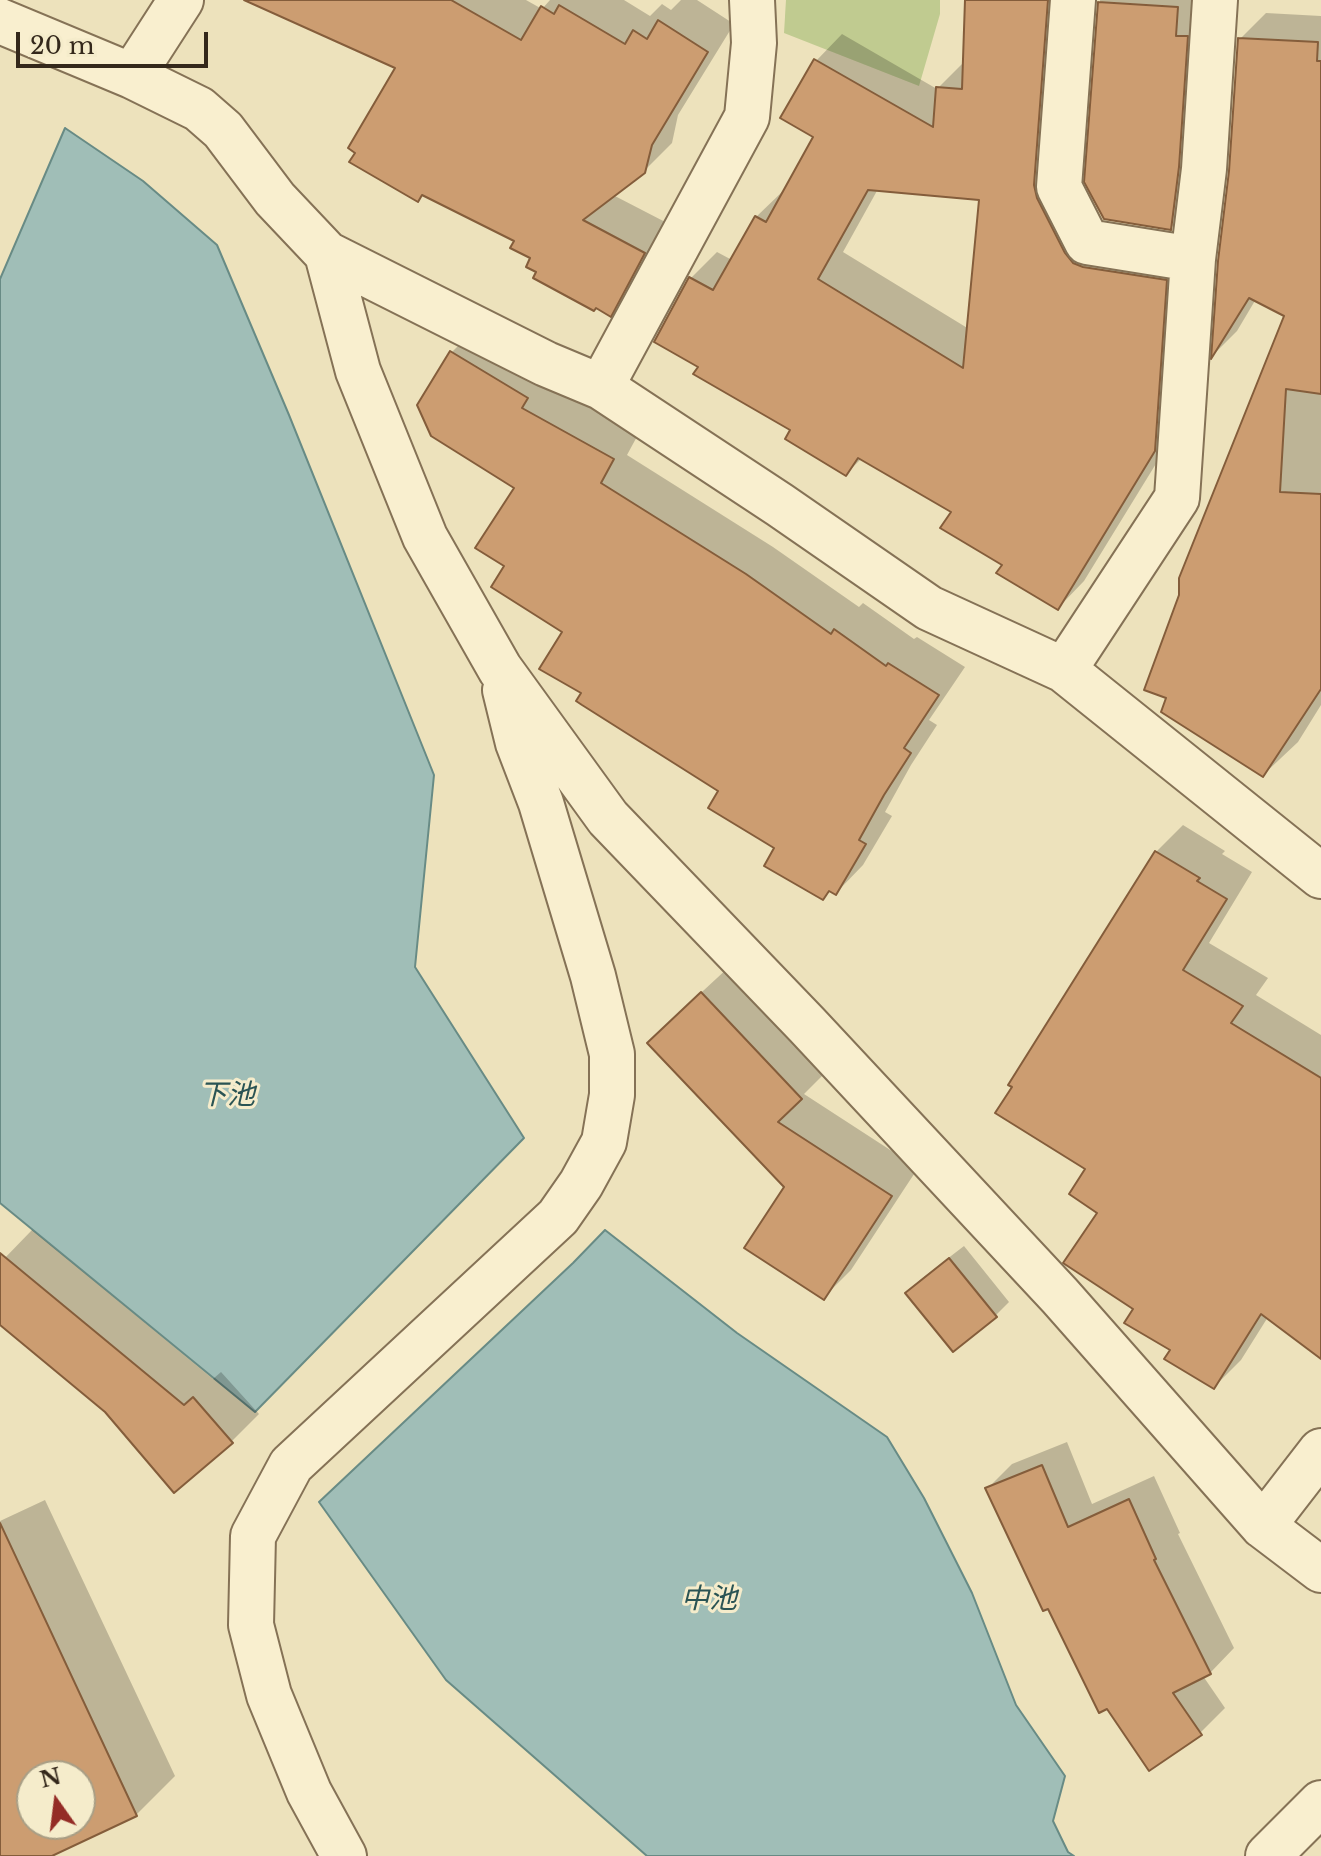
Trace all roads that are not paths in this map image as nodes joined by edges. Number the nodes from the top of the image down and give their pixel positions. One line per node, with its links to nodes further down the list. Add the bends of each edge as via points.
1 (181, 0): 6 (street)
2 (752, 0): 9 (street, via 747,117)
3 (1073, 0): 8 (street, via 1059,187 1087,242)
4 (1215, 0): 8 (street)
5 (0, 21): 6 (street)
6 (132, 76): 7 (street, via 199,109 223,130 275,199)
7 (327, 254): 9 (street); 10 (street, via 358,371 395,466 425,537)
8 (1193, 259): 11 (street, via 1177,498)
9 (601, 387): 11 (street, via 929,608)
10 (500, 669): 14 (street, via 608,818 1060,1296); 17 (street, via 518,743 593,976 612,1054 612,1095 604,1142 558,1217 291,1465 253,1536 251,1625 269,1695 309,1792)
11 (1064, 670): 12 (street)
12 (1321, 876)
13 (1321, 1451): 14 (street)
14 (1263, 1526): 15 (street)
15 (1321, 1570)
16 (1321, 1803): 18 (street)
17 (344, 1856)
18 (1268, 1856)

